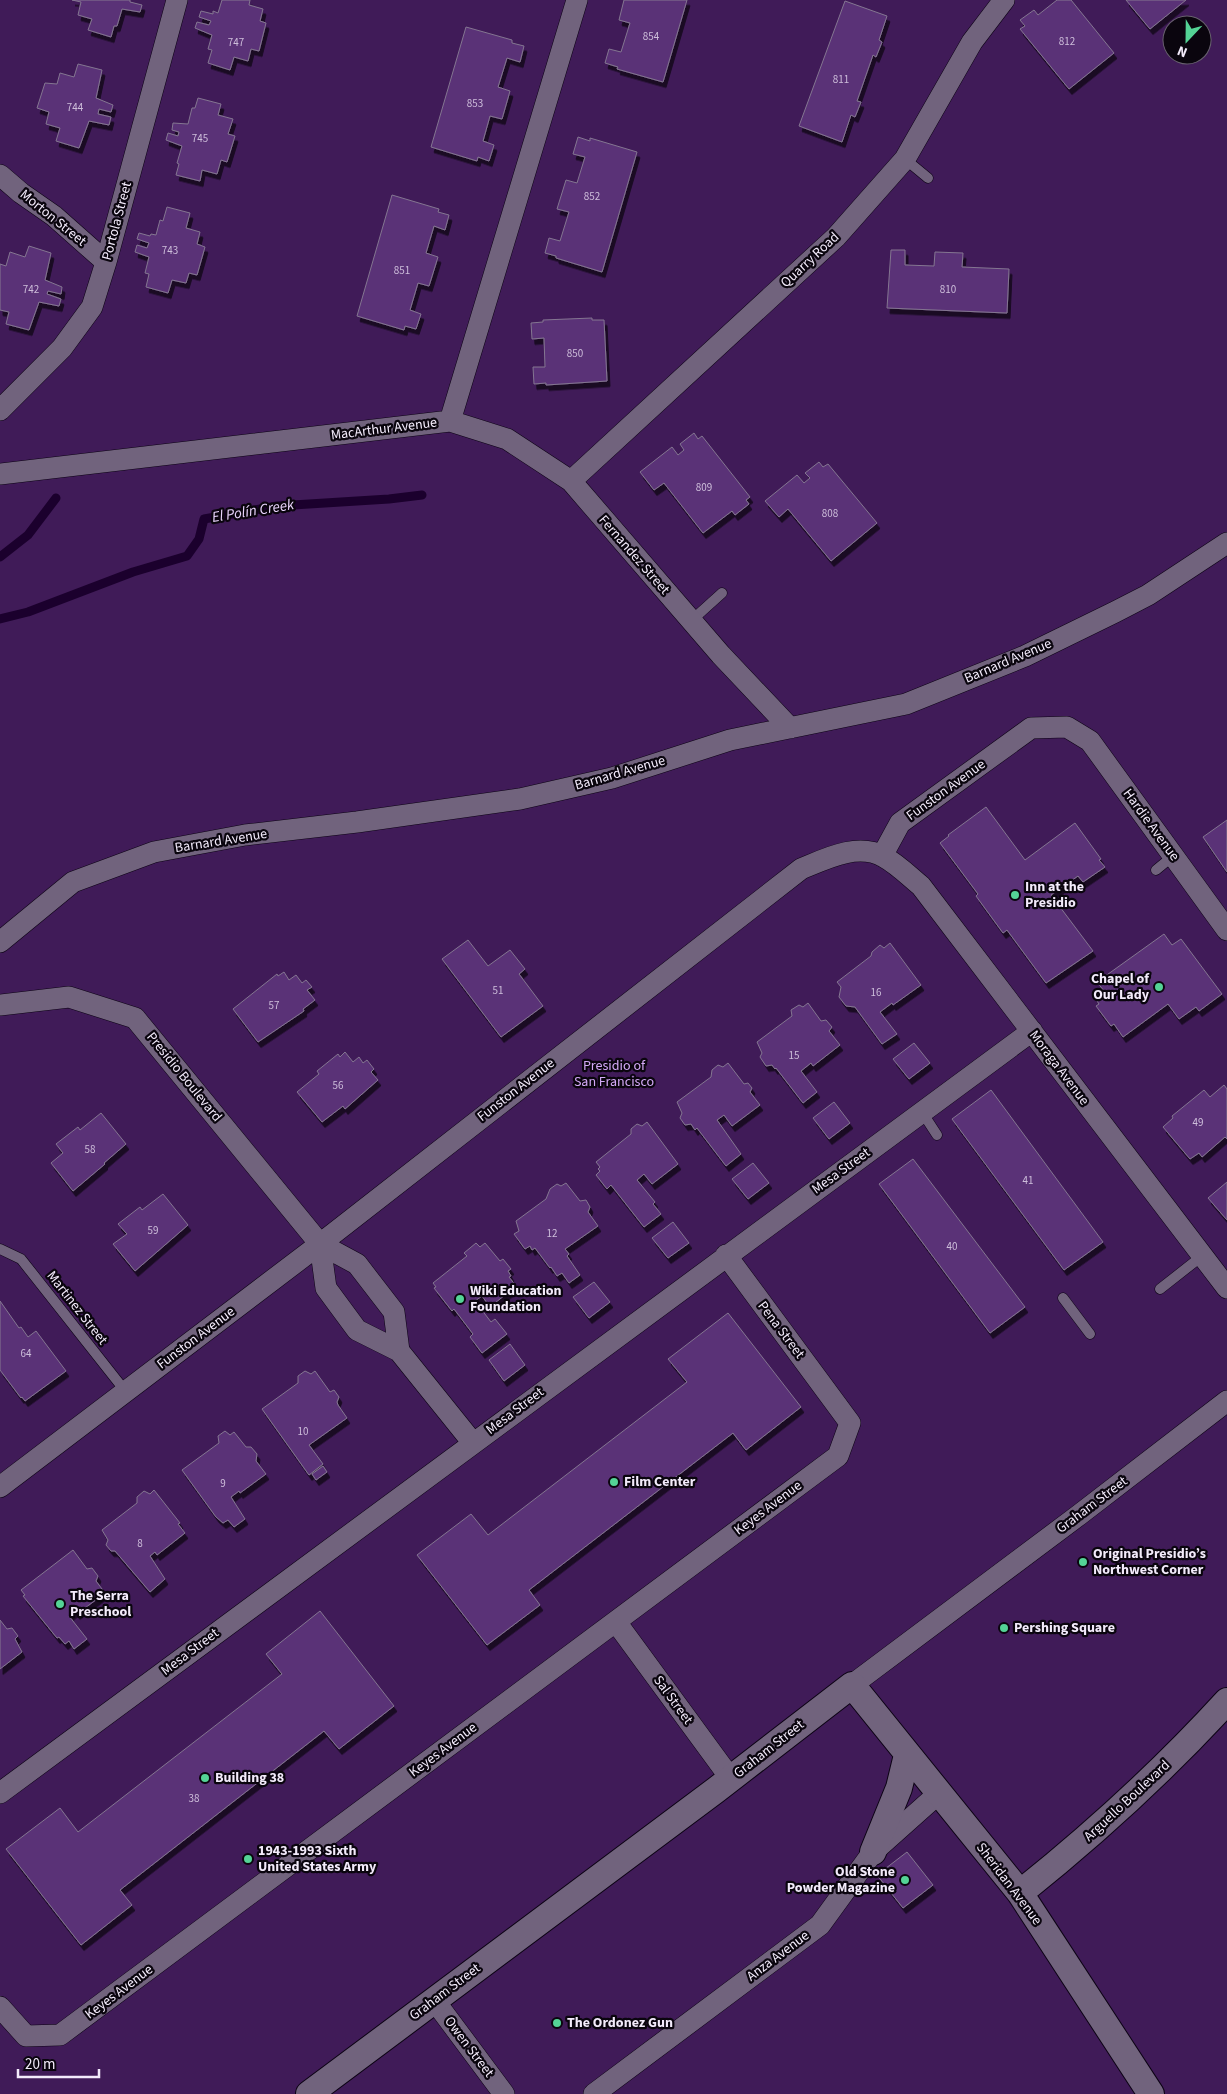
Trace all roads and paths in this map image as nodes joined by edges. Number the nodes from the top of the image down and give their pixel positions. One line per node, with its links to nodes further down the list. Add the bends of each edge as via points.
1 (177, 0): 7 (street, Portola Street)
2 (577, 0): 9 (street, MacArthur Avenue)
3 (1004, 0): 4 (street, Quarry Road, via 972,42)
4 (905, 159): 6 (lane); 11 (street, Quarry Road, via 836,237)
5 (0, 174): 7 (street, Morton Street)
6 (928, 178)
7 (106, 262): 8 (street, Portola Street, via 92,307 62,348)
8 (0, 410)
9 (450, 421): 10 (street, MacArthur Avenue); 11 (street, Fernandez Street, via 507,439)
10 (0, 474)
11 (571, 481): 14 (street, Fernandez Street)
12 (1227, 543): 15 (street, Barnard Avenue, via 1148,595 1025,656 906,704)
13 (722, 593): 14 (lane)
14 (691, 621): 15 (street, Fernandez Street)
15 (790, 728): 21 (street, Barnard Avenue, via 730,740 612,778 520,799 245,835 154,852 73,882)
16 (1067, 728): 17 (street, Funston Avenue, via 1031,728 900,823); 18 (street, Hardie Avenue, via 1090,742)
17 (882, 856): 23 (street, Moraga Avenue, via 921,886); 26 (street, Funston Avenue, via 862,851 838,853 801,869)
18 (1173, 856): 19 (lane); 20 (street, Hardie Avenue)
19 (1156, 870)
20 (1227, 930)
21 (0, 942)
22 (0, 1005): 26 (street, Presidio Boulevard, via 69,998 135,1018)
23 (1032, 1031): 24 (street, Mesa Street); 29 (street, Moraga Avenue)
24 (922, 1112): 25 (lane); 28 (street, Mesa Street)
25 (937, 1136)
26 (320, 1244): 34 (street, Presidio Boulevard, via 358,1264 394,1312); 34 (street, via 326,1288 357,1330); 35 (street, Funston Avenue)
27 (0, 1249): 35 (lane, Martinez Street, via 21,1259)
28 (726, 1255): 37 (street, Pena Street); 38 (street, Mesa Street)
29 (1202, 1256): 30 (street, Moraga Avenue); 31 (lane)
30 (1227, 1288)
31 (1160, 1289)
32 (1063, 1298): 33 (lane)
33 (1090, 1334)
34 (398, 1351): 38 (street)
35 (126, 1392): 39 (street, Funston Avenue)
36 (1227, 1401): 41 (street, Graham Street)
37 (836, 1404): 40 (street, Keyes Avenue, via 850,1422 838,1456)
38 (472, 1443): 45 (street, Mesa Street)
39 (0, 1486)
40 (616, 1622): 44 (street, Sal Street); 50 (street, Keyes Avenue, via 60,2035 26,2036)
41 (852, 1685): 43 (street, Sheridan Avenue); 44 (street, Graham Street)
42 (1227, 1701): 48 (street, Arguello Boulevard, via 1142,1790)
43 (907, 1755): 46 (street, Sheridan Avenue); 47 (street, via 899,1788)
44 (731, 1779): 49 (street, Graham Street)
45 (0, 1793)
46 (938, 1794): 47 (street, Anza Avenue); 48 (street, Sheridan Avenue)
47 (873, 1852): 53 (street, Anza Avenue, via 820,1925)
48 (1020, 1893): 54 (street, Sheridan Avenue)
49 (434, 2000): 51 (street, Graham Street); 52 (street, Owen Street)
50 (0, 2007)
51 (309, 2094)
52 (504, 2094)
53 (594, 2094)
54 (1151, 2094)

